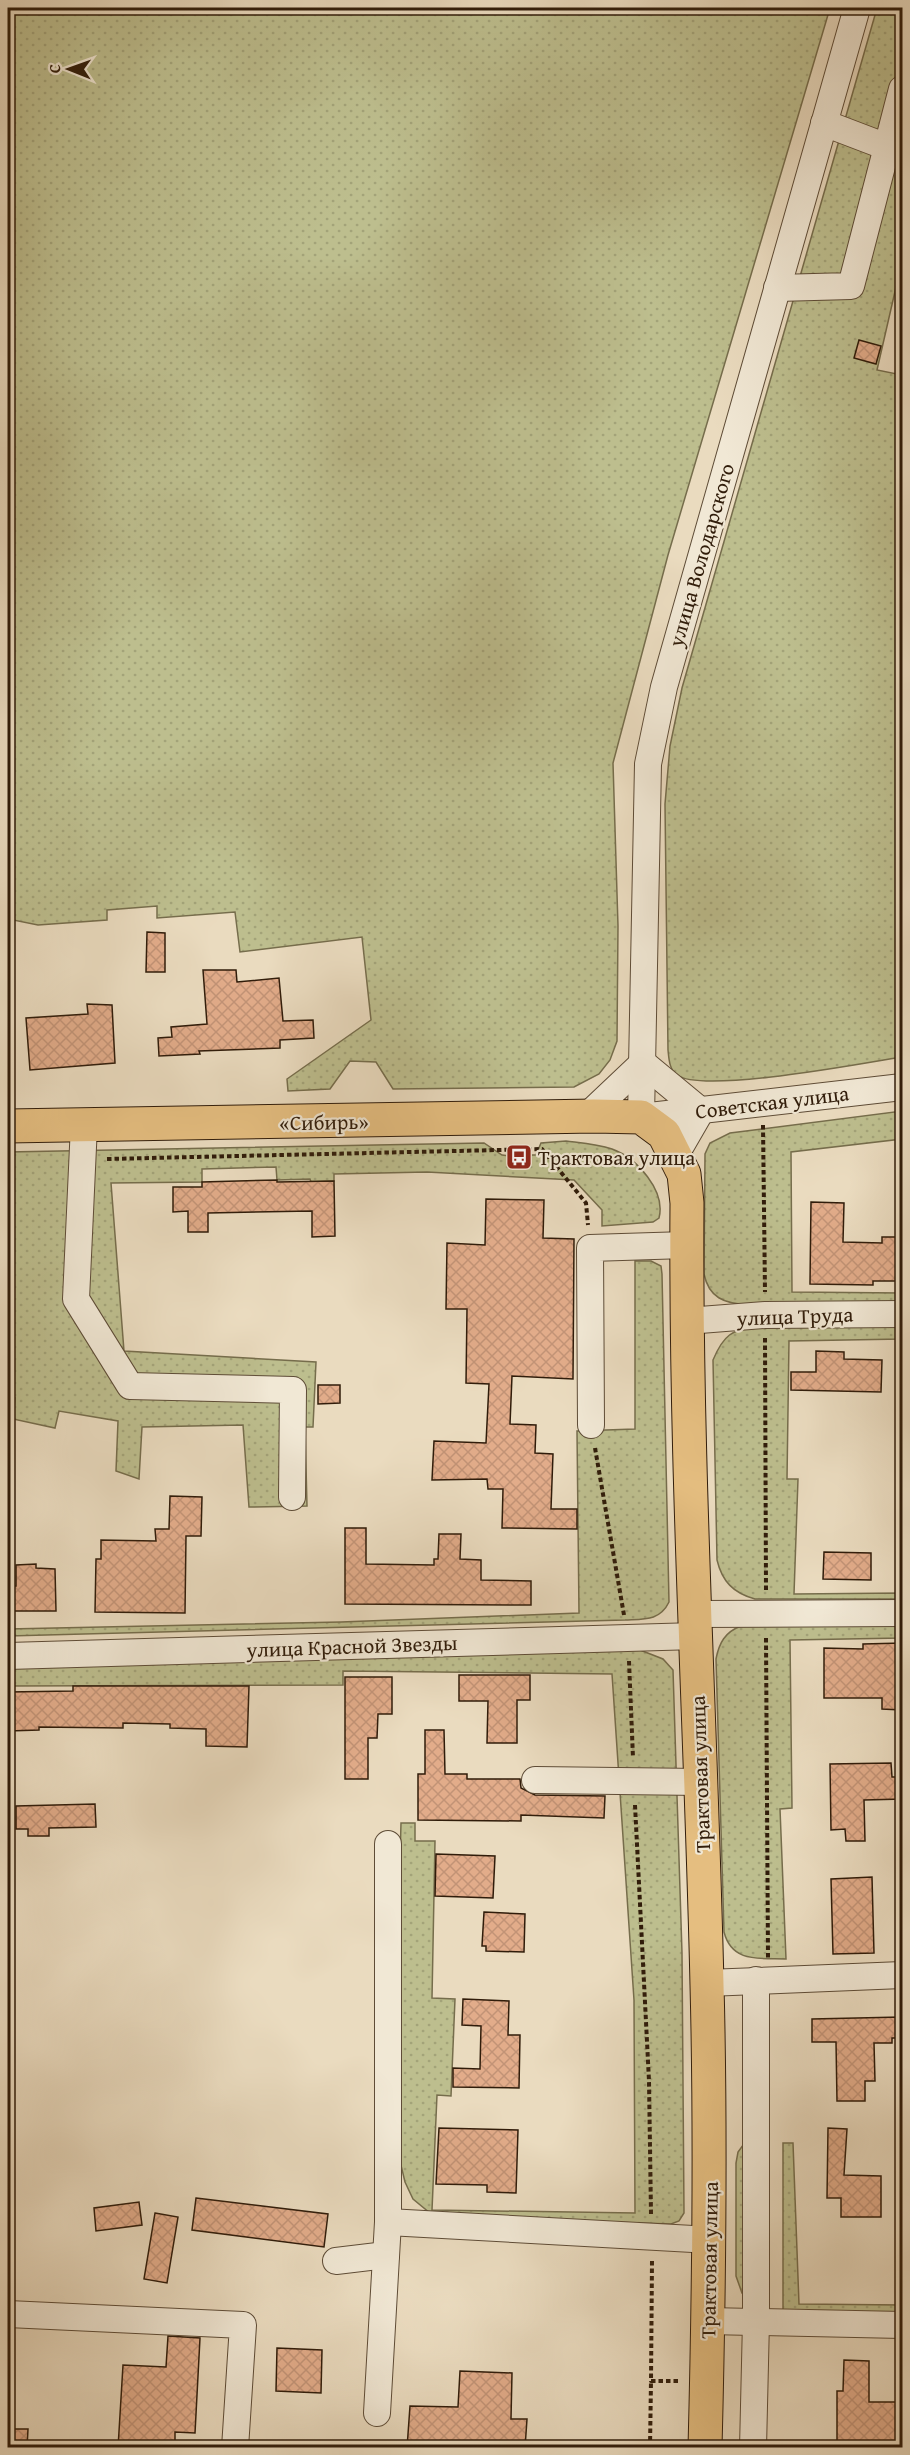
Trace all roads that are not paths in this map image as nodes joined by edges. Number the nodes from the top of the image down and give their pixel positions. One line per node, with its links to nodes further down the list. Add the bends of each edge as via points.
1 (857, 8): 3 (street, улица Володарского)
2 (903, 89): 4 (street)
3 (824, 123): 4 (street); 5 (street, улица Володарского)
4 (887, 147): 5 (street, via 851,286)
5 (777, 288): 6 (street, улица Володарского, via 664,687 648,764)
6 (643, 1063): 8 (street); 9 (street); 10 (street, улица Володарского)
7 (903, 1087): 8 (street, Советская улица)
8 (701, 1111): 10 (street, Советская улица); 13 (street)
9 (587, 1116): 10 (highway, «Сибирь»); 11 (highway, «Сибирь»)
10 (641, 1117): 13 (highway, Трактовая улица, via 664,1134)
11 (84, 1125): 12 (highway, «Сибирь»); 18 (street, via 76,1299 130,1386 293,1390)
12 (8, 1126)
13 (675, 1156): 14 (highway, Трактовая улица, via 684,1174)
14 (686, 1245): 16 (highway, Трактовая улица); 17 (street, via 590,1248)
15 (903, 1314): 16 (street, улица Труда, via 765,1315)
16 (687, 1321): 20 (highway, Трактовая улица)
17 (591, 1425)
18 (292, 1497)
19 (903, 1613): 20 (street, улица Красной Звезды, via 766,1613)
20 (696, 1625): 21 (street, улица Красной Звезды, via 627,1638); 23 (highway, Трактовая улица)
21 (8, 1656)
22 (535, 1780): 23 (street)
23 (701, 1782): 27 (highway, Трактовая улица)
24 (388, 1844): 28 (street)
25 (903, 1975): 26 (street)
26 (762, 1980): 27 (street); 34 (street)
27 (707, 1983): 29 (highway, Трактовая улица)
28 (388, 2222): 29 (street); 30 (street)
29 (711, 2240): 33 (highway, Трактовая улица)
30 (386, 2255): 31 (street); 36 (street)
31 (336, 2261)
32 (8, 2314): 37 (street, via 243,2325)
33 (709, 2320): 34 (street); 38 (highway, Трактовая улица)
34 (756, 2321): 35 (street); 39 (street)
35 (903, 2325)
36 (376, 2413)
37 (235, 2448)
38 (705, 2448)
39 (753, 2448)

